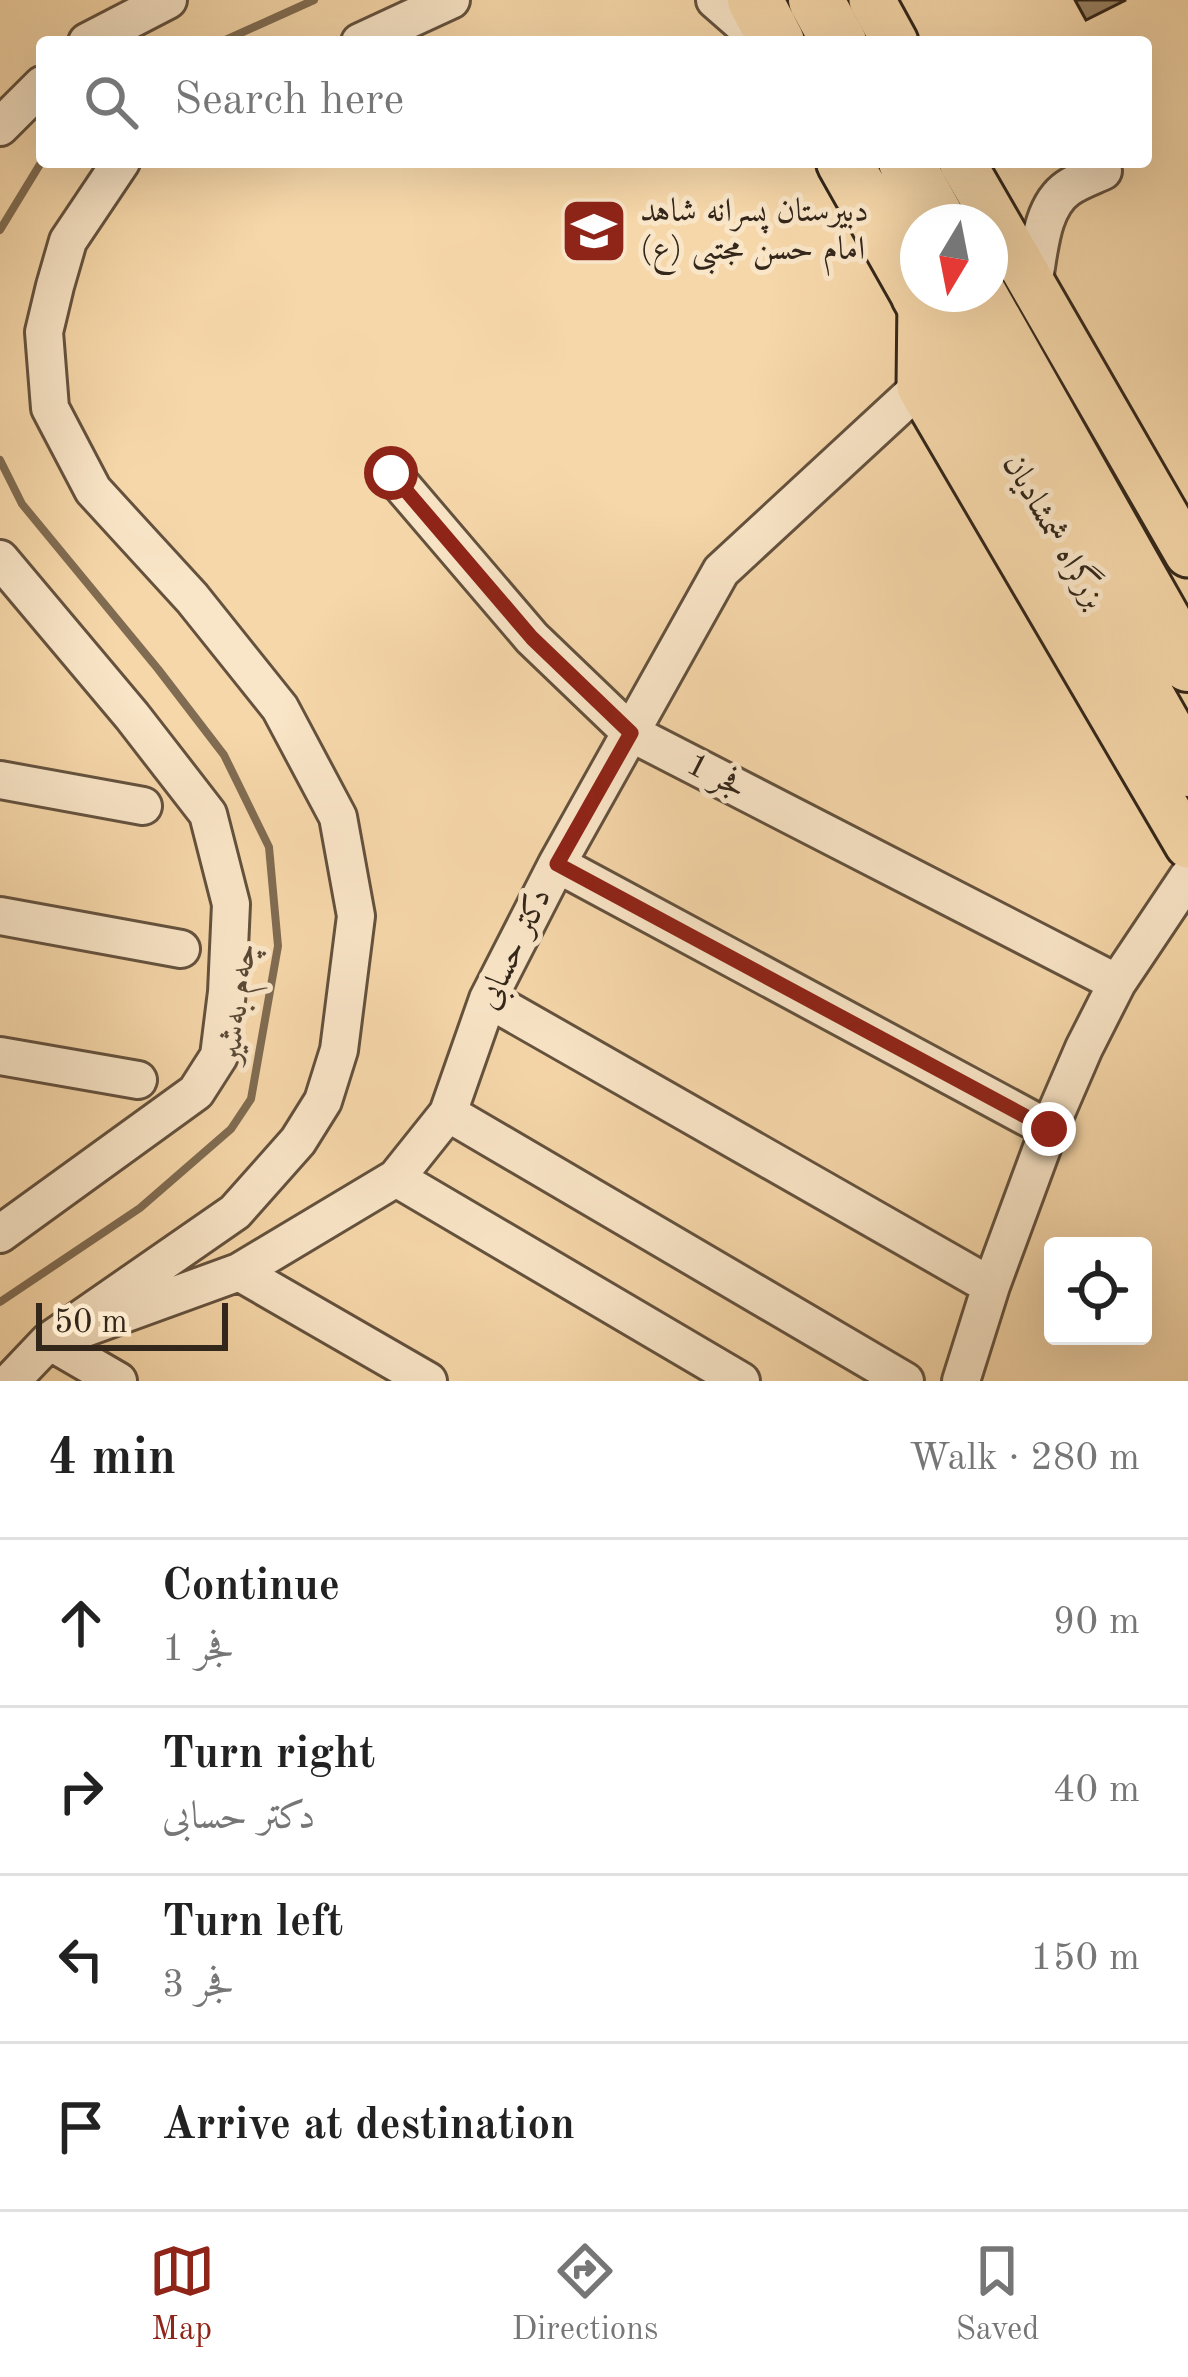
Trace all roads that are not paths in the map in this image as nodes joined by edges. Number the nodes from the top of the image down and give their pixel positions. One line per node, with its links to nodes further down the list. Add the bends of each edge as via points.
1 (168, 0): 7 (street)
2 (451, 0): 8 (street)
3 (715, 0): 9 (street)
4 (754, 0): 10 (highway)
5 (816, 0): 11 (highway)
6 (872, 0): 12 (main road)
7 (98, 36)
8 (373, 36)
9 (756, 36)
10 (774, 36)
11 (836, 36)
12 (892, 36)
13 (36, 91): 14 (street)
14 (0, 127)
15 (118, 168): 52 (street, via 68,241 55,286 44,332 50,408 93,490 280,708 338,817 356,916 339,1050 323,1102 298,1141 235,1212)
16 (847, 168): 21 (highway, بزرگراه شمشادیان)
17 (908, 168): 20 (highway)
18 (965, 168): 22 (main road)
19 (1101, 168): 22 (street, via 1053,204)
20 (929, 204)
21 (900, 261)
22 (1033, 285): 27 (main road)
23 (919, 312): 26 (main road)
24 (929, 312): 34 (highway, بزرگراه شمشادیان)
25 (989, 312): 29 (highway, بزرگراه شمشادیان)
26 (920, 387): 33 (street, دکتر حسابی, via 722,571); 37 (main road)
27 (1100, 401): 29 (main road); 30 (main road)
28 (391, 473): 33 (street, فجر 1, via 532,638)
29 (1079, 475): 32 (highway, بزرگراه شمشادیان)
30 (1188, 554)
31 (0, 559): 49 (street, via 208,814 231,904 219,1056 196,1092)
32 (1188, 664)
33 (631, 733): 38 (street, دکتر حسابی); 42 (street, فجر 1)
34 (1188, 770)
35 (0, 780): 36 (street)
36 (143, 806)
37 (1188, 845)
38 (557, 864): 43 (street, دکتر حسابی); 47 (street)
39 (1188, 877): 42 (street)
40 (0, 916): 41 (street)
41 (181, 950)
42 (1117, 983): 47 (street)
43 (488, 999): 46 (street, دکتر حسابی); 51 (street)
44 (0, 1056): 45 (street)
45 (138, 1080)
46 (448, 1113): 48 (street, دکتر حسابی); 57 (street)
47 (1049, 1129): 51 (street)
48 (396, 1178): 50 (street, دکتر حسابی); 56 (street)
49 (0, 1234)
50 (239, 1272): 52 (street, دکتر حسابی); 55 (street)
51 (991, 1286): 58 (street)
52 (50, 1341): 53 (street, دکتر حسابی); 54 (street)
53 (10, 1381)
54 (118, 1381)
55 (428, 1381)
56 (741, 1381)
57 (905, 1381)
58 (961, 1381)

